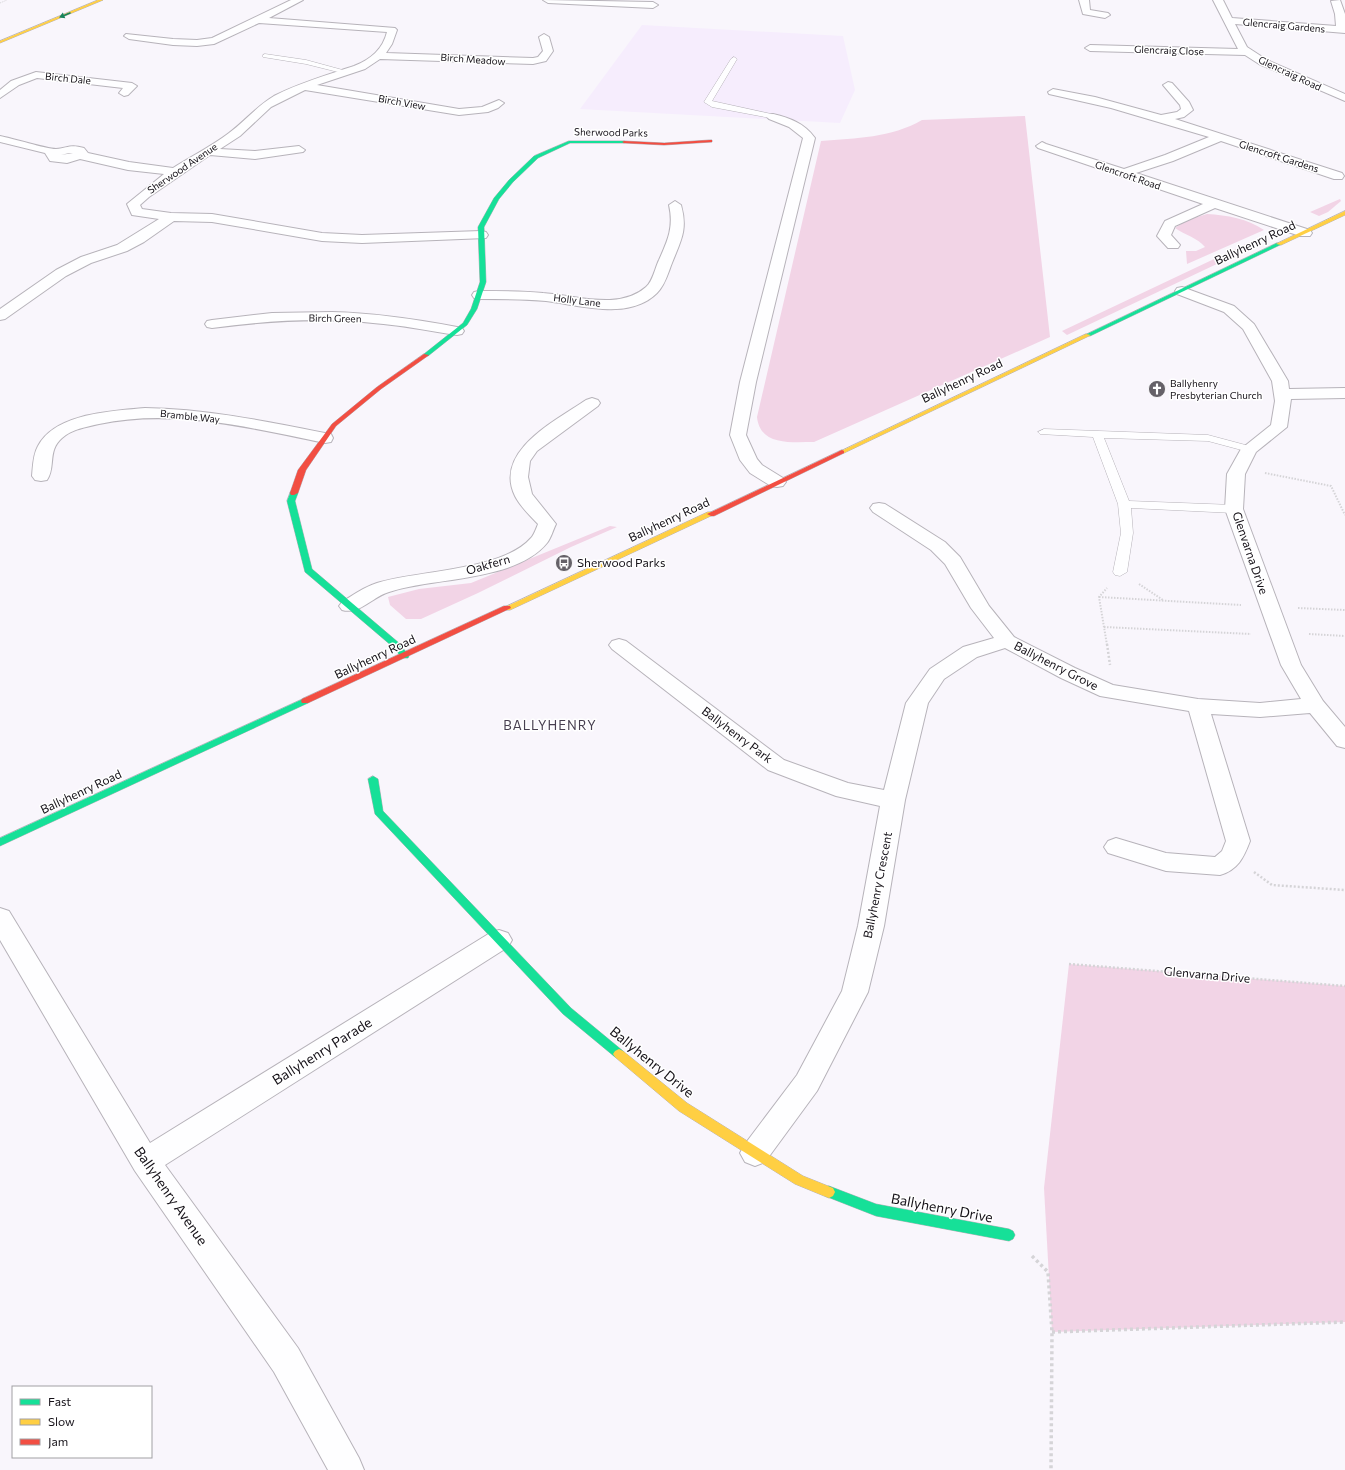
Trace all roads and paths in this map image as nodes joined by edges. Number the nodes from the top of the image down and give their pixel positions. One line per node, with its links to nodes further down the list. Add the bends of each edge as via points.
1 (7, 0): 9 (path)
2 (101, 0): 17 (main road, one-way to 17)
3 (298, 0): 12 (street)
4 (548, 0): 8 (street)
5 (1084, 0): 11 (street, via 1086,12)
6 (1218, 0): 13 (street, Glencraig Road)
7 (1336, 1): 14 (street, Glencraig Gardens)
8 (610, 2): 10 (street)
9 (0, 3)
10 (653, 5)
11 (1104, 15)
12 (258, 20): 15 (street, via 214,41 197,43); 21 (street, via 392,30)
13 (1228, 21): 14 (street, Glencraig Gardens); 19 (street, Glencraig Road, via 1243,49)
14 (1343, 30)
15 (129, 36)
16 (544, 37): 21 (street, Birch Meadow, via 548,51 542,59 533,61)
17 (0, 42)
18 (1090, 48): 19 (street, Glencraig Close)
19 (1248, 52): 26 (street, Glencraig Road, via 1263,62)
20 (265, 56): 23 (lane, via 306,62)
21 (380, 56): 23 (street, Sherwood Avenue, via 366,65)
22 (734, 59): 33 (lane, via 708,102 712,105)
23 (346, 72): 27 (street, Sherwood Avenue)
24 (1338, 81): 26 (street)
25 (1168, 85): 34 (street, Glencroft Gardens, via 1179,96 1187,110 1180,115)
26 (1316, 85): 31 (street, Glencraig Road)
27 (303, 86): 32 (street, Birch View, via 459,112 490,110); 40 (street, Sherwood Avenue, via 267,105 233,136)
28 (1053, 92): 34 (street, Glencroft Gardens)
29 (124, 93): 30 (street, Birch Dale, via 132,86 36,75 15,83)
30 (0, 96)
31 (1345, 98)
32 (499, 103)
33 (773, 117): 65 (street, via 784,119 802,129 809,138 748,382 738,435 756,469)
34 (1162, 118): 35 (street, Glencroft Gardens)
35 (1220, 137): 42 (street); 43 (street, Glencroft Gardens, via 1286,156)
36 (0, 139): 41 (street, via 54,152 51,157 60,159 79,155 128,166)
37 (710, 141): 49 (main road, Sherwood Parks, via 664,144 569,142 555,147 536,157 511,181 497,198 481,228)
38 (1042, 146): 42 (street, Glencroft Road)
39 (299, 150): 40 (street, via 255,154)
40 (206, 151): 41 (street, Sherwood Avenue)
41 (174, 172): 47 (street, Sherwood Avenue, via 133,204 137,212)
42 (1124, 173): 44 (street, Glencroft Road)
43 (1338, 176)
44 (1215, 203): 48 (street, Glencroft Road); 50 (street, via 1170,224 1164,236)
45 (675, 205): 52 (street, Holly Lane, via 680,221 676,237 653,289 638,299 620,304 590,304 556,298)
46 (1345, 213): 48 (main road, Ballyhenry Road)
47 (171, 216): 49 (street, Sherwood Avenue, via 212,218 322,237 362,239); 53 (street, via 134,242 86,260 61,273)
48 (1305, 233): 51 (main road, Ballyhenry Road)
49 (481, 235): 52 (main road, Sherwood Parks, via 483,282)
50 (1173, 245)
51 (1182, 291): 57 (street, Glenvarna Drive, via 1228,309 1249,327 1280,381); 65 (main road, Ballyhenry Road)
52 (479, 295): 55 (main road, Sherwood Parks, via 465,324)
53 (0, 316)
54 (212, 324): 55 (street, Birch Green, via 253,318 372,318)
55 (457, 331): 61 (main road, Sherwood Parks, via 334,424)
56 (1345, 393): 57 (street)
57 (1282, 394): 62 (street, Glenvarna Drive, via 1279,427)
58 (592, 403): 73 (street, Oakfern, via 531,447 521,461 519,477 523,495 547,524 546,534 532,548 500,565 386,586)
59 (1044, 432): 60 (lane)
60 (1097, 434): 62 (lane, via 1208,438); 66 (lane)
61 (325, 438): 64 (street, Bramble Way, via 213,418 168,413 108,416 65,428 53,437 43,453); 73 (main road, Sherwood Parks, via 302,470 291,501 308,570)
62 (1249, 449): 63 (street, Glenvarna Drive)
63 (1239, 468): 68 (street, Glenvarna Drive, via 1236,474); 69 (path, via 1331,486)
64 (41, 476)
65 (777, 482): 81 (main road, Ballyhenry Road)
66 (1124, 504): 68 (lane); 70 (lane, via 1127,532)
67 (880, 508): 79 (street, Ballyhenry Grove, via 938,546 953,561 981,608)
68 (1234, 508): 74 (street, Glenvarna Drive)
69 (1345, 515)
70 (1120, 572): 71 (path); 72 (path)
71 (1099, 597): 72 (path); 76 (path)
72 (1164, 601): 74 (path)
73 (349, 606): 81 (main road, Sherwood Parks, via 396,645)
74 (1269, 606): 75 (path); 77 (street, Glenvarna Drive)
75 (1345, 610)
76 (1104, 627): 77 (path); 82 (path, via 1110,659)
77 (1279, 634): 78 (path); 83 (street, Glenvarna Drive, via 1291,665)
78 (1345, 636)
79 (1007, 641): 82 (street, Ballyhenry Grove); 87 (street, Ballyhenry Crescent, via 970,652 937,674 917,703)
80 (619, 645): 87 (street, Ballyhenry Park, via 776,765 844,790)
81 (405, 656): 88 (main road, Ballyhenry Road)
82 (1108, 691): 84 (street, Ballyhenry Grove)
83 (1316, 705): 84 (street, Ballyhenry Grove, via 1260,710); 85 (street, Glenvarna Drive)
84 (1198, 706): 90 (street, via 1238,841)
85 (1345, 741)
86 (373, 779): 93 (main road, Ballyhenry Drive, via 378,812)
87 (893, 800): 96 (street, Ballyhenry Crescent, via 871,926 855,992 807,1083)
88 (0, 842)
89 (1116, 847): 90 (street, via 1166,862 1220,866)
90 (1232, 856): 91 (path, via 1272,885)
91 (1345, 890)
92 (0, 918): 97 (street, Ballyhenry Avenue)
93 (499, 940): 96 (main road, Ballyhenry Drive, via 567,1011 683,1106); 97 (street, Ballyhenry Parade)
94 (1069, 964): 95 (path, Glenvarna Drive)
95 (1345, 986)
96 (755, 1153): 98 (main road, Ballyhenry Drive, via 798,1180 876,1210)
97 (145, 1162): 101 (street, Ballyhenry Avenue, via 286,1360)
98 (1009, 1235): 100 (path, via 1048,1272)
99 (1345, 1322): 100 (path)
100 (1052, 1332): 102 (path)
101 (347, 1470)
102 (1052, 1470)

